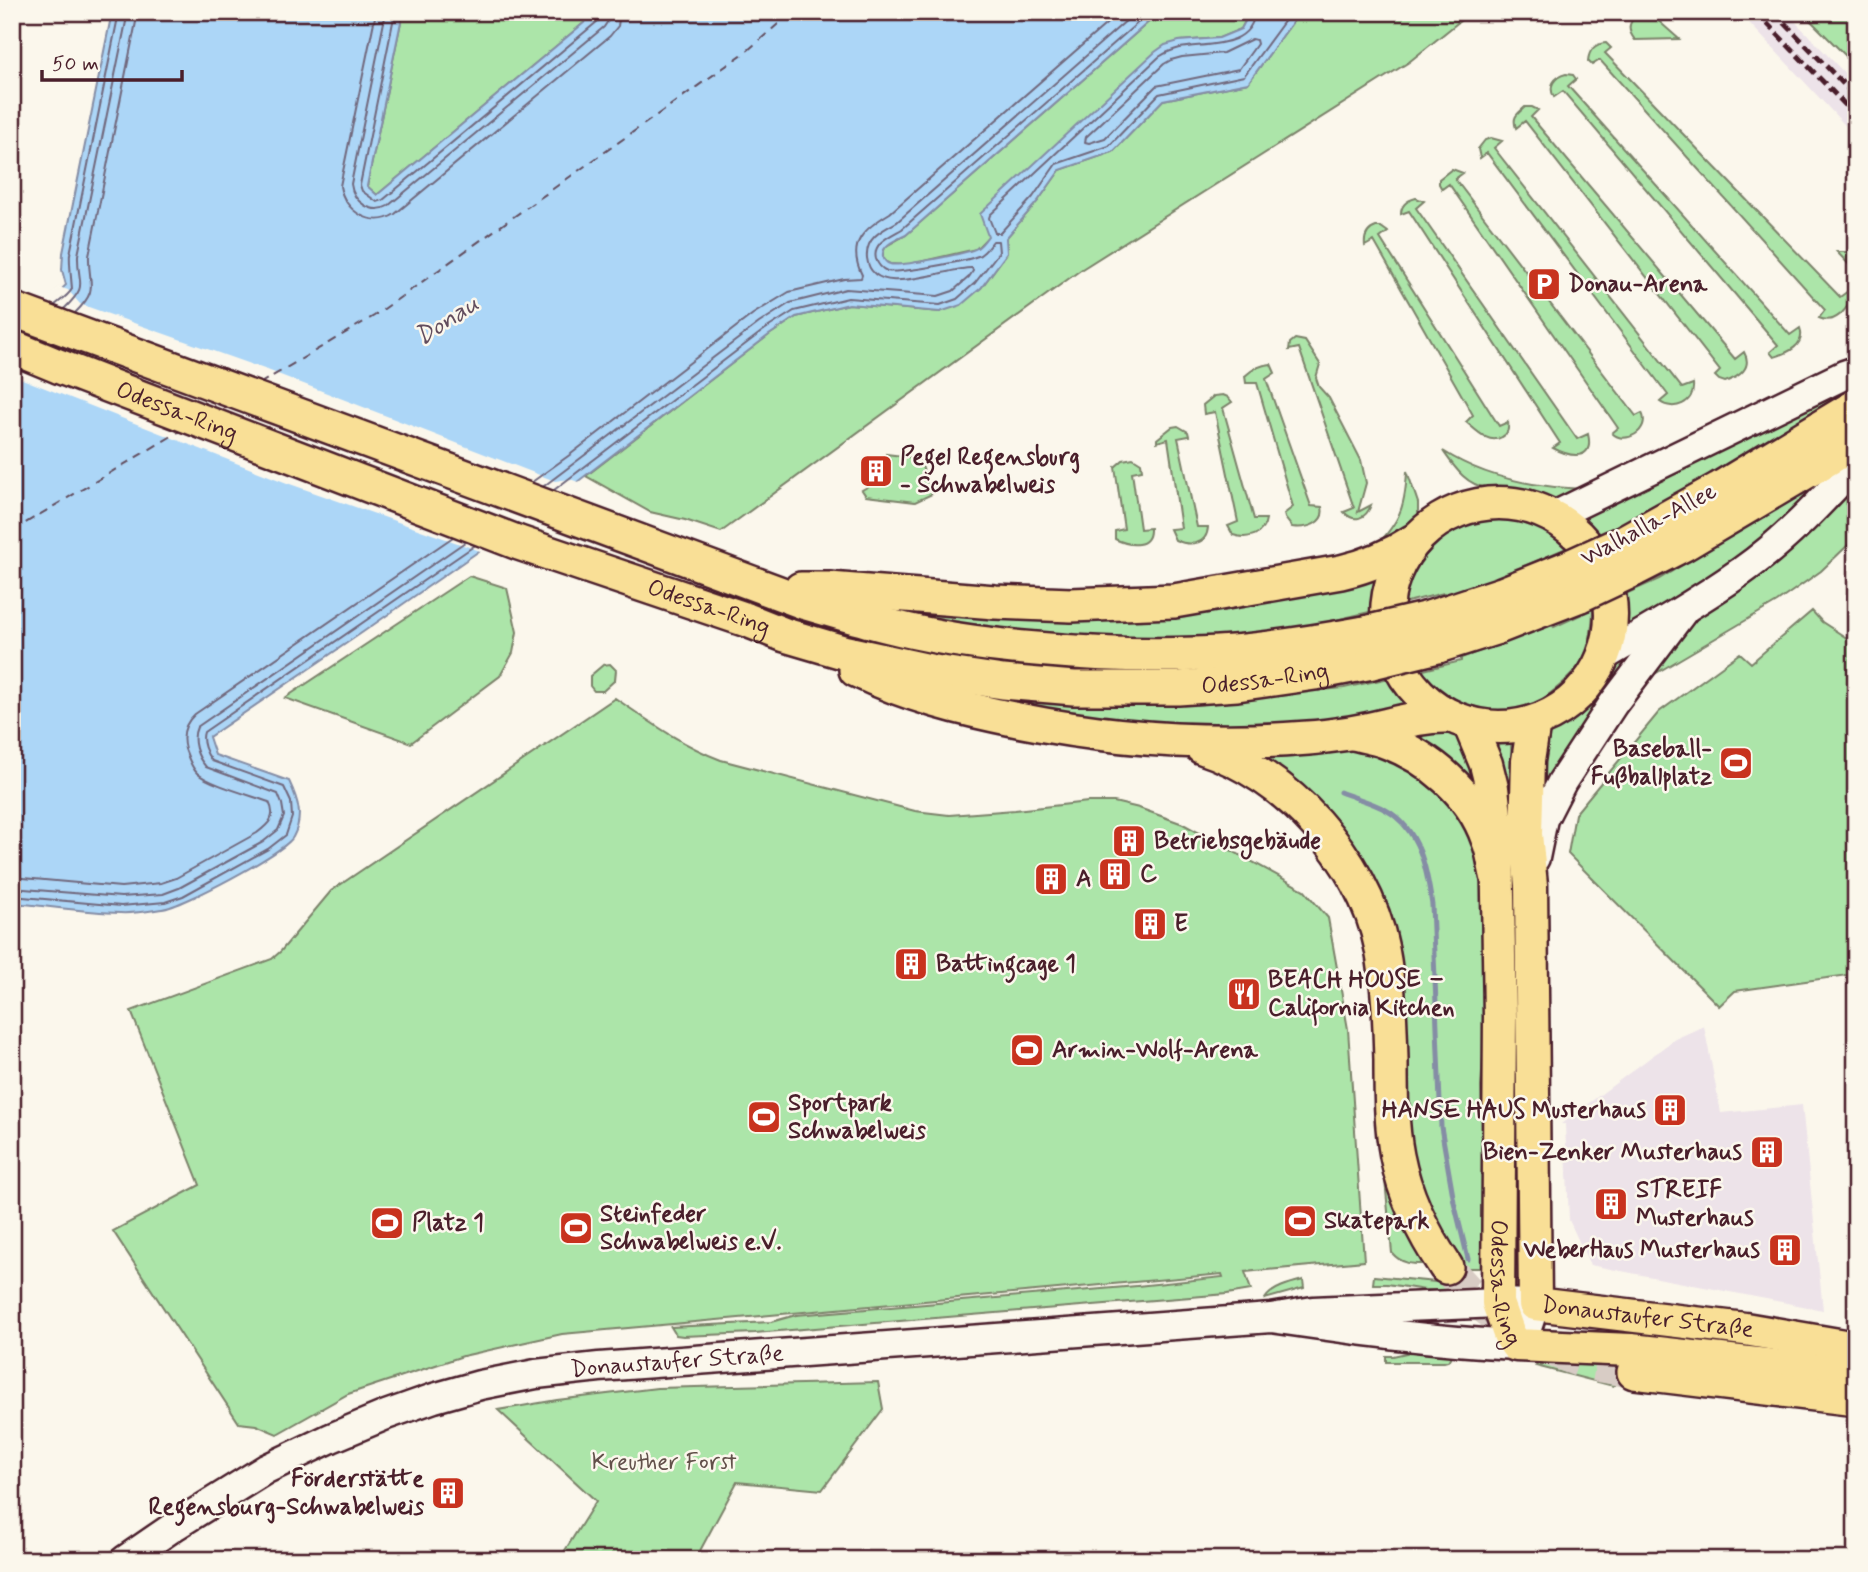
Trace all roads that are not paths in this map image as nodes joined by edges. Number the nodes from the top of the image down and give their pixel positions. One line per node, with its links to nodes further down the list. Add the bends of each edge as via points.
1 (12, 309): 10 (highway, Odessa-Ring)
2 (12, 347): 13 (highway, Odessa-Ring, via 519,543)
3 (1856, 371): 7 (main road)
4 (1856, 406): 9 (highway, Walhalla-Allee, via 1719,489)
5 (1856, 442): 9 (highway, Walhalla-Allee, via 1684,544)
6 (1856, 464): 11 (main road, via 1807,516 1744,569)
7 (1554, 516): 8 (main road, via 1524,505 1492,502 1460,509); 15 (main road, via 1580,535 1599,562 1610,592 1612,625)
8 (1414, 541): 10 (highway, via 1362,567 1174,601 1058,605); 16 (main road, via 1398,566 1389,593 1387,623 1392,651 1425,700)
9 (1628, 557): 12 (highway, Walhalla-Allee, bridge, via 1573,582 1502,594)
10 (770, 589): 14 (highway, Odessa-Ring, via 877,624 1003,646 1182,654 1308,643)
11 (1684, 610): 15 (main road); 21 (main road, via 1562,782 1543,819)
12 (1434, 632): 14 (highway, Odessa-Ring, bridge)
13 (785, 635): 14 (highway, Odessa-Ring, via 935,672 1074,688 1237,684 1315,673); 19 (highway, via 869,677 961,708 1086,732)
14 (1368, 648)
15 (1605, 656): 17 (main road, via 1588,685 1563,708)
16 (1459, 720): 17 (main road, via 1490,727); 18 (highway, via 1425,716); 20 (main road, Odessa-Ring, via 1486,764 1492,788)
17 (1534, 722): 21 (main road, Odessa-Ring, via 1526,822)
18 (1351, 733): 19 (highway, via 1269,741); 20 (highway, via 1409,751 1454,785 1488,838)
19 (1182, 741): 22 (highway, via 1229,758 1291,798 1327,835 1355,877 1382,949 1397,1157 1410,1203)
20 (1497, 875): 23 (main road, Odessa-Ring)
21 (1531, 885): 24 (main road, Odessa-Ring)
22 (1446, 1267)
23 (1498, 1303): 24 (main road, Donaustaufer Straße); 25 (main road, Donaustaufer Straße, via 1313,1311); 26 (main road, Odessa-Ring)
24 (1535, 1304): 26 (main road, Odessa-Ring); 27 (main road, Donaustaufer Straße, via 1745,1329)
25 (1271, 1318): 26 (main road, Donaustaufer Straße, via 1376,1334); 31 (main road, Donaustaufer Straße, via 599,1367 480,1385 386,1415 266,1469)
26 (1516, 1345): 29 (main road, Donaustaufer Straße, via 1631,1350)
27 (1856, 1348)
28 (1634, 1372): 30 (highway)
29 (1856, 1375)
30 (1856, 1399)
31 (125, 1560)

